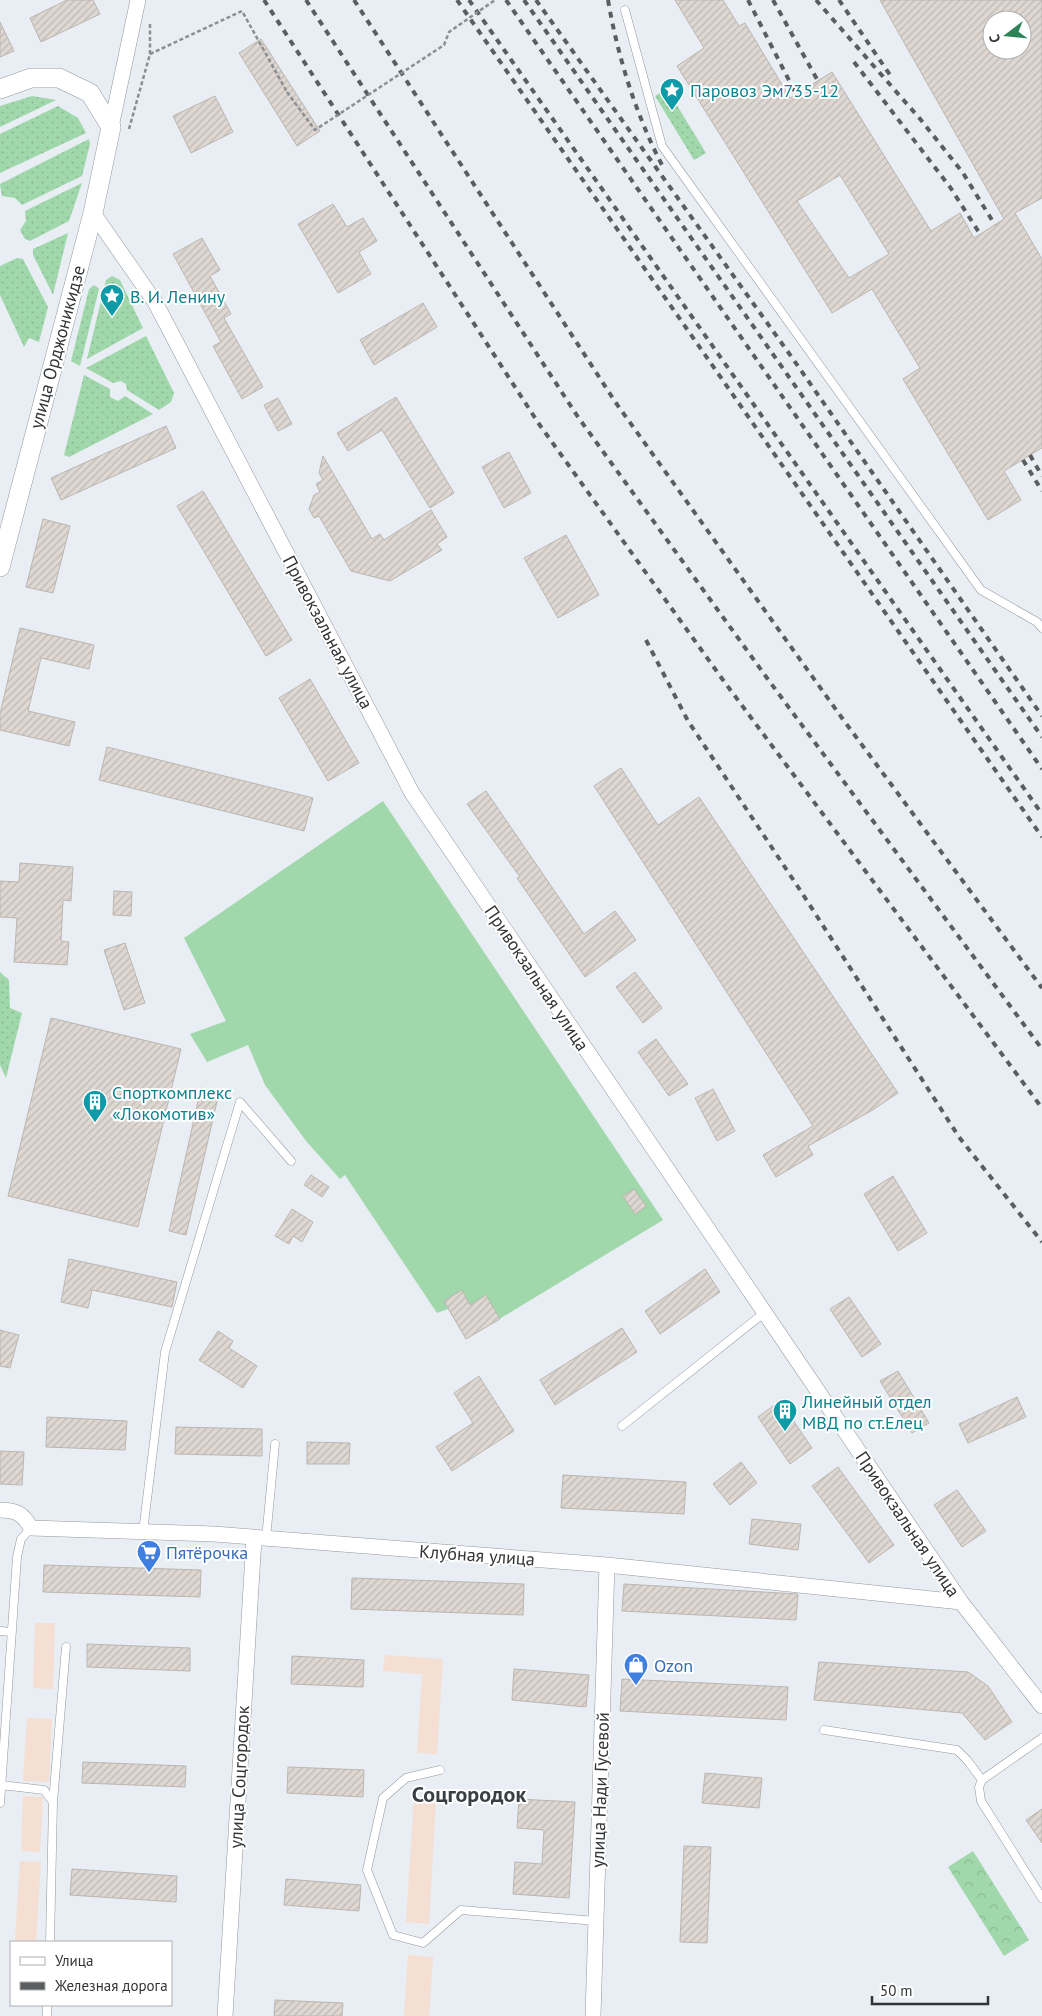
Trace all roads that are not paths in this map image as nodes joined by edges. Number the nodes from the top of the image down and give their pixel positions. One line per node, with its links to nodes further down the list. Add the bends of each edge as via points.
1 (138, 0): 4 (street)
2 (625, 10): 7 (lane, via 662,146 981,590 1038,622)
3 (0, 89): 4 (street, via 31,78 59,78 90,93)
4 (111, 127): 5 (street, улица Орджоникидзе)
5 (93, 213): 6 (street, улица Орджоникидзе); 9 (street, Привокзальная улица, via 156,302 412,792)
6 (0, 567)
7 (1042, 628)
8 (291, 1161): 14 (lane, via 240,1102 165,1352)
9 (764, 1313): 10 (lane); 17 (street, Привокзальная улица)
10 (622, 1426)
11 (274, 1444): 15 (lane)
12 (0, 1510): 13 (street, via 15,1510)
13 (31, 1528): 14 (street, Клубная улица); 19 (lane, via 21,1539 17,1557)
14 (143, 1532): 15 (street, Клубная улица)
15 (260, 1538): 16 (street, Клубная улица); 32 (street, улица Соцгородок)
16 (607, 1565): 17 (street, Клубная улица); 30 (street, улица Нади Гусевой)
17 (961, 1602): 21 (street, Привокзальная улица)
18 (0, 1631): 19 (lane)
19 (12, 1632): 26 (lane)
20 (66, 1647): 27 (lane)
21 (1042, 1706)
22 (824, 1730): 25 (lane, via 957,1750)
23 (1042, 1738): 25 (lane)
24 (440, 1770): 30 (lane, via 406,1778 382,1798 367,1870 393,1935 423,1943 461,1910)
25 (982, 1780): 29 (lane, via 978,1786 981,1801)
26 (1, 1785): 27 (lane, via 44,1790); 28 (lane)
27 (53, 1802): 31 (lane)
28 (0, 1803)
29 (1042, 1898)
30 (596, 1921): 33 (street, улица Нади Гусевой)
31 (50, 1941)
32 (225, 2016)
33 (593, 2016)

